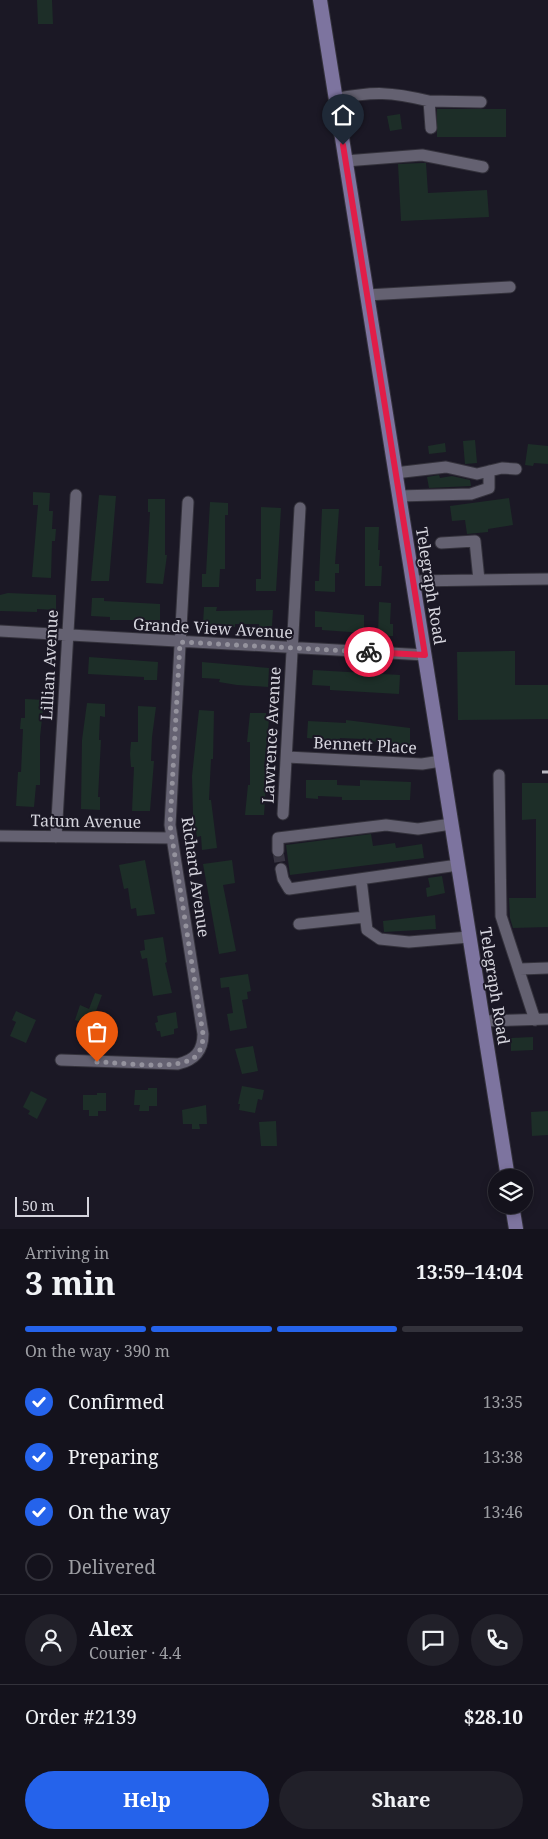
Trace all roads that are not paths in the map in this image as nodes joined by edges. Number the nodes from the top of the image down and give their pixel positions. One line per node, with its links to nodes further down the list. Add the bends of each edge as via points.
1 (320, 0): 2 (main road, Telegraph Road)
2 (335, 99): 3 (street, via 366,92 400,94); 6 (main road, Telegraph Road)
3 (429, 101): 4 (street); 5 (street)
4 (481, 102)
5 (431, 128)
6 (345, 161): 7 (street, via 422,155); 9 (main road, Telegraph Road)
7 (483, 167)
8 (510, 286): 9 (street)
9 (367, 295): 12 (main road, Telegraph Road)
10 (516, 469): 11 (street)
11 (489, 471): 12 (street, via 477,474 446,467); 14 (street, via 489,488 471,494)
12 (396, 473): 14 (main road, Telegraph Road)
13 (76, 495): 22 (street, Lillian Avenue)
14 (399, 496): 20 (main road, Telegraph Road)
15 (188, 502): 23 (street, Richard Avenue)
16 (300, 508): 24 (street, Lawrence Avenue)
17 (441, 543): 18 (street, via 475,541)
18 (479, 580): 19 (street); 20 (street)
19 (548, 580)
20 (413, 581): 25 (main road, Telegraph Road)
21 (0, 631): 22 (street, Grande View Avenue)
22 (67, 636): 23 (street, Grande View Avenue); 32 (street, Lillian Avenue)
23 (180, 642): 24 (street, Grande View Avenue); 33 (street, Richard Avenue, via 170,825)
24 (292, 648): 25 (street, Grande View Avenue); 26 (street, Lawrence Avenue)
25 (425, 655): 27 (main road, Telegraph Road)
26 (287, 757): 27 (street, Bennett Place, via 422,764); 29 (street, Lawrence Avenue)
27 (441, 761): 30 (main road, Telegraph Road)
28 (499, 775): 41 (street, via 501,916)
29 (283, 814)
30 (451, 824): 34 (street, via 418,829 386,825 278,838); 35 (main road, Telegraph Road)
31 (0, 836): 32 (street, Tatum Avenue)
32 (56, 836): 33 (street, Tatum Avenue)
33 (172, 838): 46 (street, Richard Avenue, via 203,1034 200,1050 192,1059 171,1065)
34 (278, 851)
35 (458, 865): 37 (street); 40 (main road, Telegraph Road)
36 (281, 869): 37 (street, via 289,889)
37 (361, 879): 38 (street)
38 (365, 917): 39 (street); 40 (street, via 366,930 380,939 409,942)
39 (299, 924)
40 (469, 937): 45 (main road, Telegraph Road)
41 (520, 968): 42 (street); 44 (street)
42 (548, 968)
43 (548, 1019): 44 (street)
44 (535, 1020): 45 (street)
45 (483, 1021): 47 (main road, Telegraph Road)
46 (61, 1060)
47 (507, 1169)
48 (514, 1214): 49 (main road)
49 (516, 1229)

